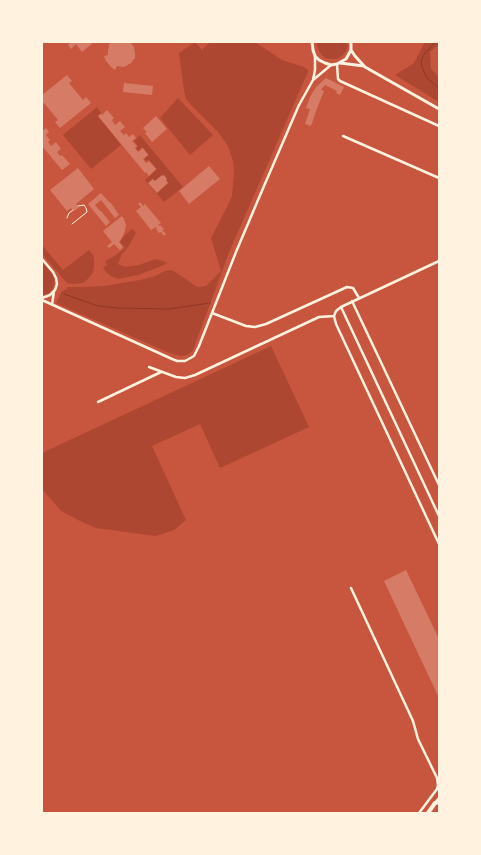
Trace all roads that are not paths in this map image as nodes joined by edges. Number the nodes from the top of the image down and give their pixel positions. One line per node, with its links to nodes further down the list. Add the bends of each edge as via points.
1 (312, 42): 4 (street)
2 (351, 42): 3 (street)
3 (351, 50): 6 (street, via 346,59); 7 (street)
4 (315, 56): 5 (street); 8 (street)
5 (331, 64): 6 (street); 8 (street)
6 (337, 64): 7 (street); 10 (street, via 339,80)
7 (366, 67): 9 (street)
8 (313, 80): 25 (street, via 299,105)
9 (439, 109)
10 (439, 126)
11 (343, 136): 12 (street)
12 (439, 178)
13 (78, 206): 16 (lane, via 84,205 87,212)
14 (73, 210): 15 (lane)
15 (67, 218)
16 (72, 224)
17 (42, 258): 19 (street, via 56,278)
18 (439, 261): 20 (street)
19 (54, 290): 21 (street); 23 (street)
20 (359, 298): 22 (street); 25 (street, via 352,288 347,287 255,327)
21 (42, 299): 23 (street)
22 (352, 301): 24 (street); 30 (street)
23 (52, 305): 25 (street, via 181,361 194,356)
24 (341, 307): 26 (street); 31 (street)
25 (212, 313)
26 (334, 316): 28 (street, via 319,317 195,375 181,378); 32 (street)
27 (149, 367): 28 (street)
28 (162, 372): 29 (street)
29 (98, 402)
30 (439, 485)
31 (439, 516)
32 (439, 544)
33 (351, 588): 36 (street, via 413,720 418,739 437,778 437,789)
34 (439, 798): 35 (street)
35 (437, 803): 37 (highway)
36 (419, 813)
37 (428, 813)

